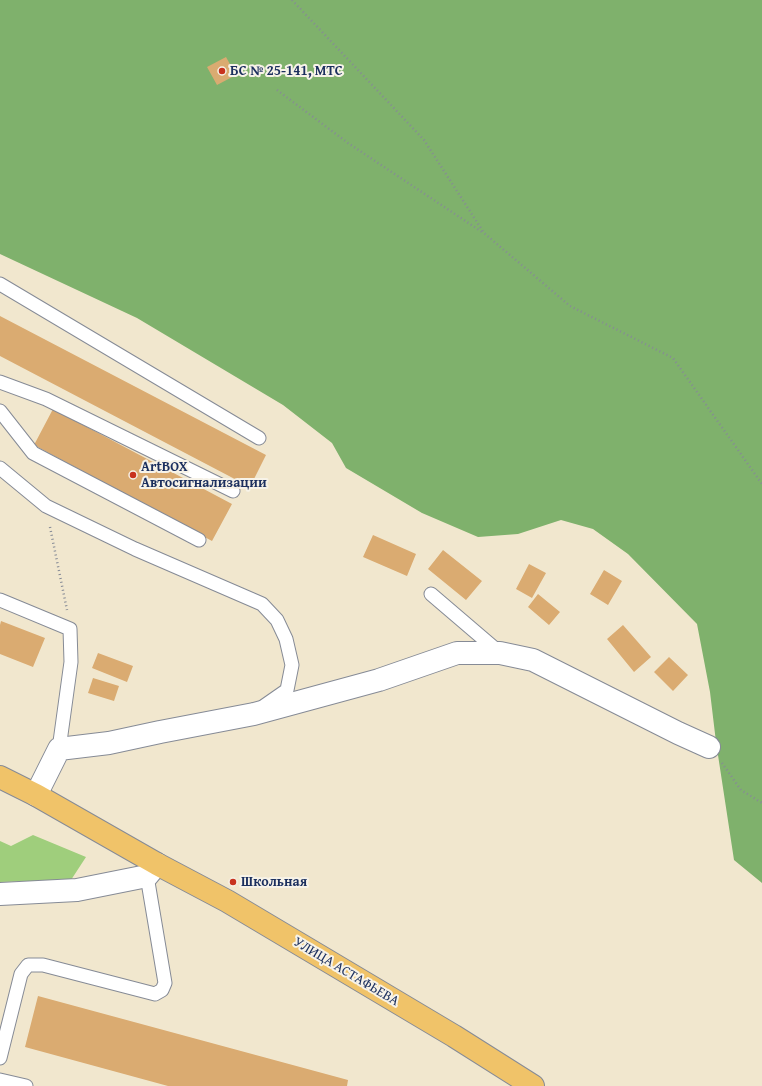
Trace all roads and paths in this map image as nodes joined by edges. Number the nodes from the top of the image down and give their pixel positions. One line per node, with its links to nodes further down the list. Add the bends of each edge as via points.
1 (292, 0): 3 (path, via 424,140)
2 (277, 90): 3 (path, via 348,143)
3 (484, 233): 9 (path, via 570,306 674,358)
4 (0, 284): 7 (lane)
5 (0, 382): 10 (lane, via 46,398)
6 (0, 411): 12 (lane, via 33,453)
7 (259, 438)
8 (0, 468): 11 (lane)
9 (762, 484)
10 (233, 491)
11 (46, 506): 15 (path); 17 (lane, via 262,604 277,620 286,639 292,665 287,690)
12 (199, 540)
13 (431, 594): 16 (lane)
14 (0, 600): 15 (lane)
15 (70, 629): 19 (lane, via 71,662)
16 (500, 653): 17 (street, via 457,653 379,680); 18 (street, via 533,660)
17 (254, 714): 19 (street, via 109,744)
18 (709, 747): 22 (path, via 741,790)
19 (59, 749): 21 (street)
20 (0, 777): 21 (main road, УЛИЦА АСТАФЬЕВА)
21 (36, 795): 23 (main road, УЛИЦА АСТАФЬЕВА)
22 (762, 803)
23 (152, 870): 24 (street, via 77,890); 25 (lane, via 165,983 162,990 155,994 43,965 28,965 21,974); 28 (main road, УЛИЦА АСТАФЬЕВА, via 239,908)
24 (0, 894)
25 (0, 1058)
26 (0, 1080): 27 (lane)
27 (26, 1086)
28 (533, 1086)

